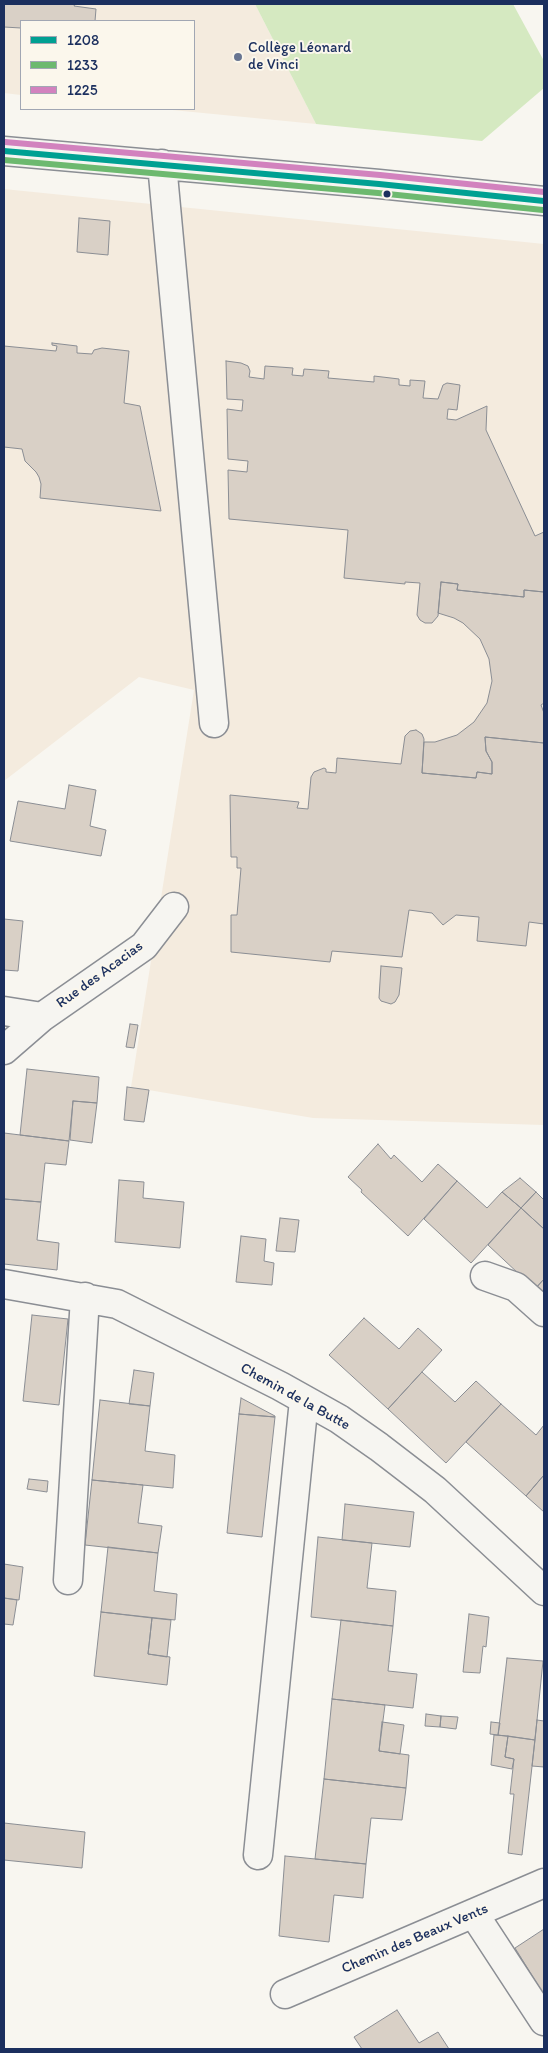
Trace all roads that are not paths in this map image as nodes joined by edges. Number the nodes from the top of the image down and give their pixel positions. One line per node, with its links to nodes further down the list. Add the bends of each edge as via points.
1 (4, 151): 2 (street)
2 (162, 164): 3 (street); 4 (street)
3 (544, 201)
4 (214, 723)
5 (174, 907): 7 (street, Rue des Acacias, via 144,946)
6 (4, 1011): 7 (street, Rue des Acacias)
7 (42, 1017): 8 (street, Rue des Acacias)
8 (4, 1050)
9 (485, 1276): 12 (street, via 516,1287)
10 (4, 1284): 11 (street, Chemin de la Butte)
11 (85, 1297): 13 (street, Chemin de la Butte, via 117,1304); 14 (street)
12 (544, 1312)
13 (304, 1400): 15 (street, Chemin de la Butte, via 379,1447 435,1490); 16 (street)
14 (68, 1580)
15 (544, 1591)
16 (258, 1856)
17 (544, 1883): 18 (street, Chemin des Beaux Vents)
18 (474, 1914): 19 (street, Chemin des Beaux Vents); 20 (street)
19 (285, 1994)
20 (544, 2021)

